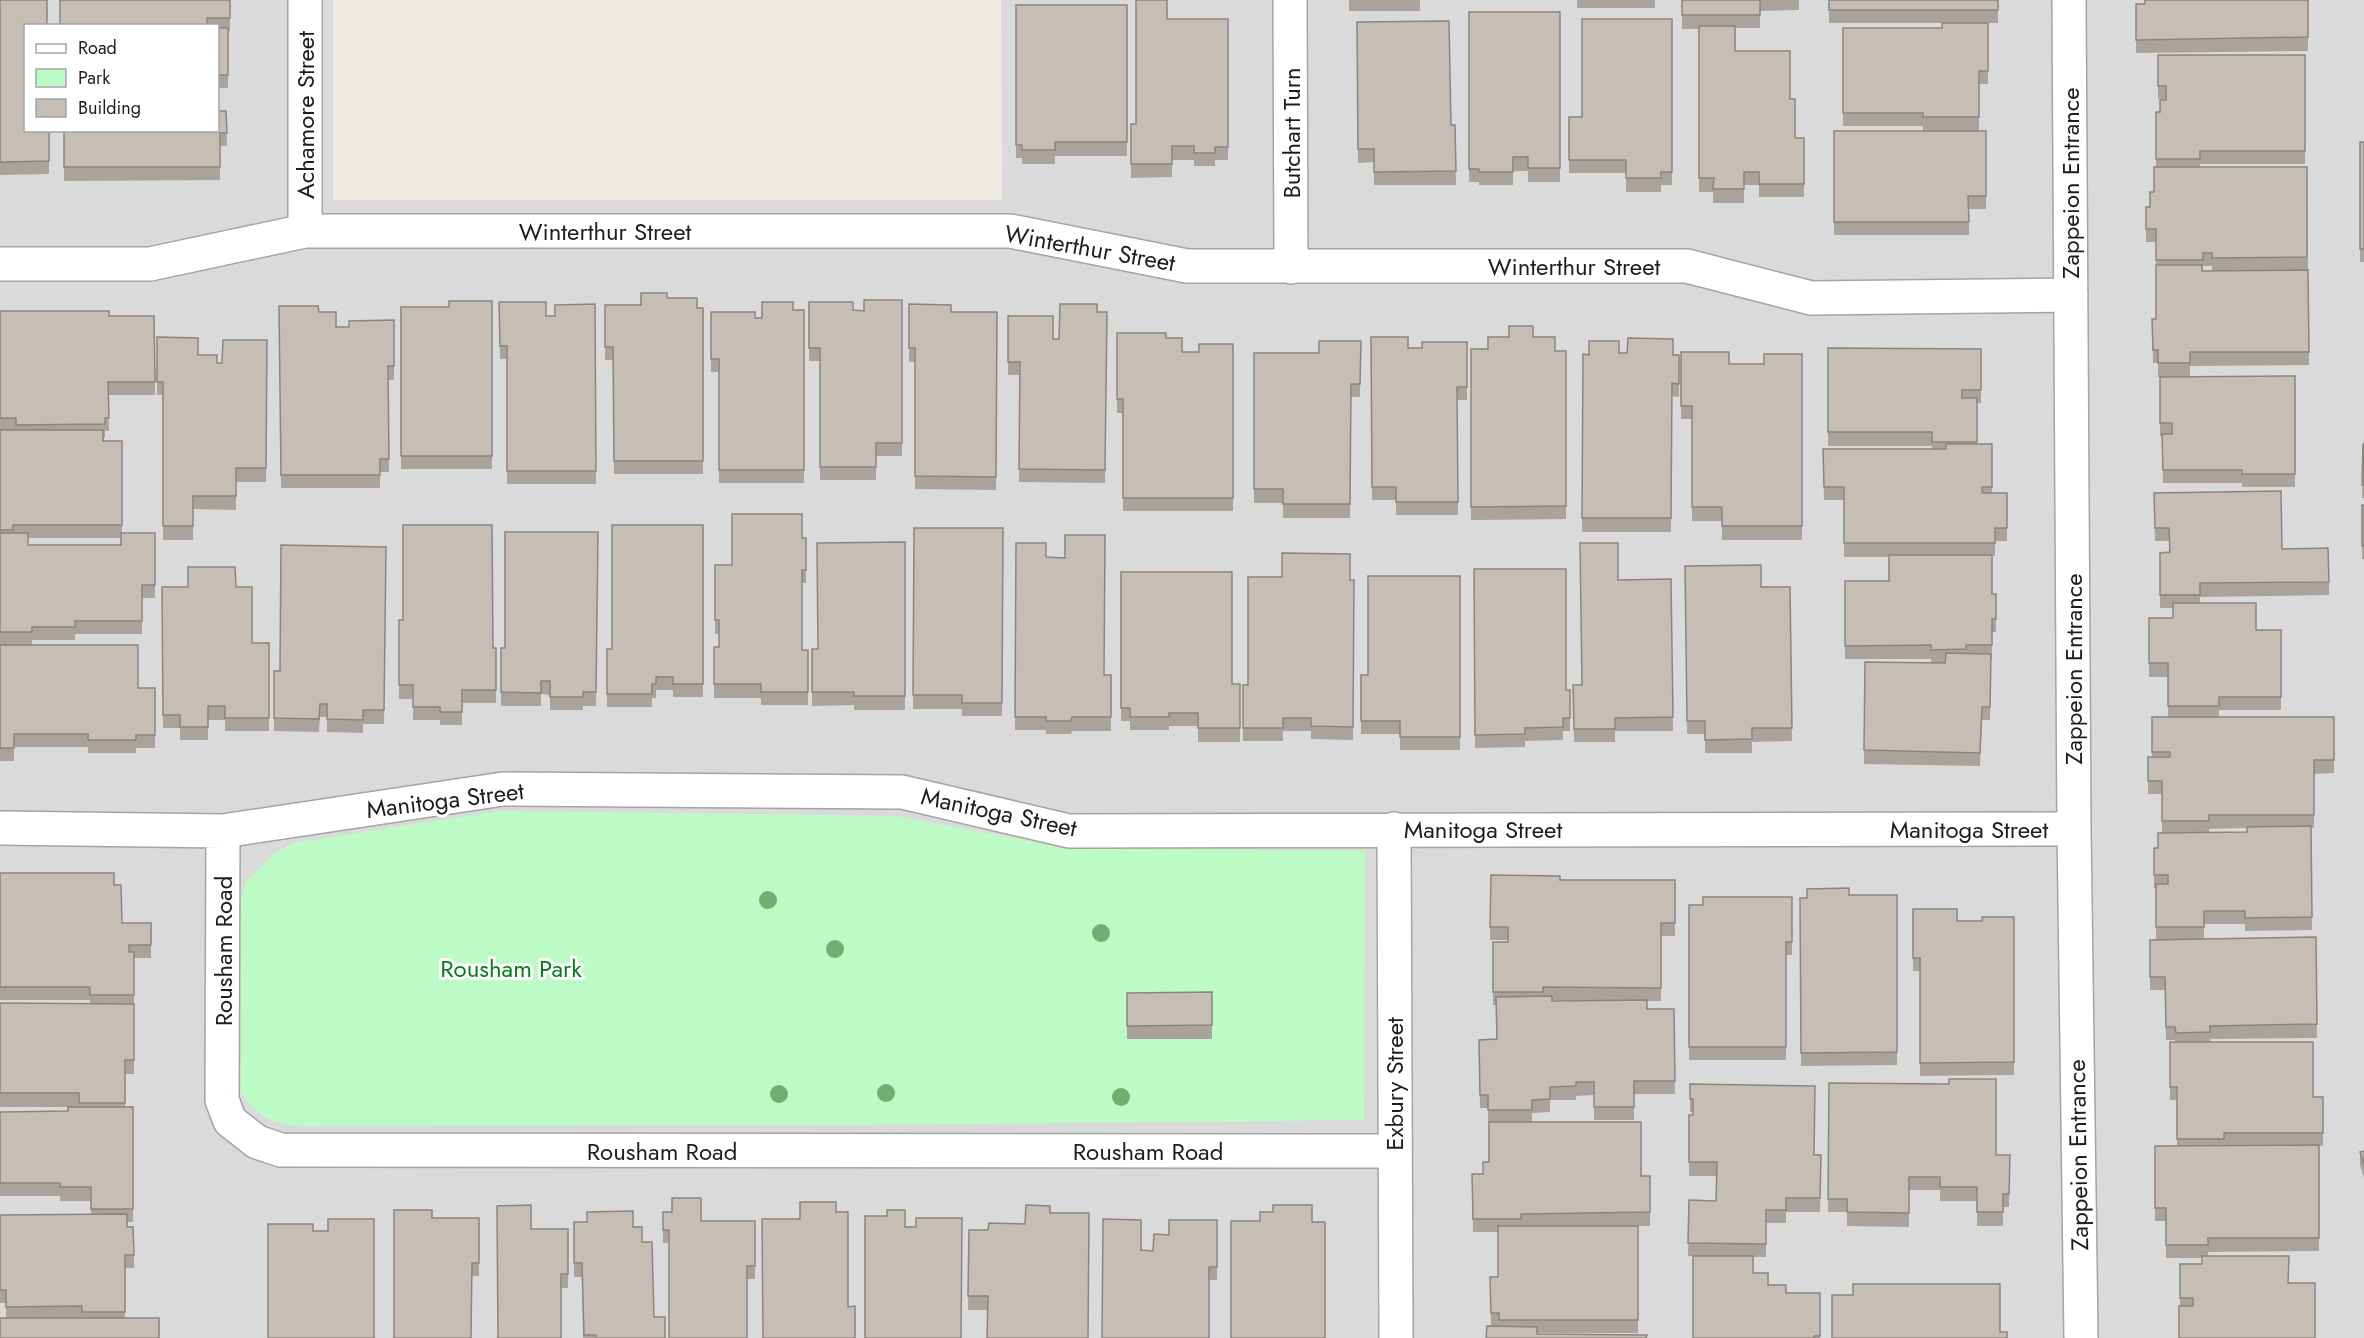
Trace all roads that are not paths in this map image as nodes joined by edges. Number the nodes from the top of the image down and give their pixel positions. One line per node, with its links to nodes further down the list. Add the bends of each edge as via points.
1 (305, 0): 4 (street, Achamore Street)
2 (1290, 0): 6 (street, Butchart Turn)
3 (2070, 0): 7 (street, Zappeion Entrance)
4 (305, 231): 5 (street, Winterthur Street, via 150,264); 6 (street, Winterthur Street, via 1010,231 1187,266)
5 (0, 264)
6 (1291, 267): 7 (street, Winterthur Street, via 1687,266 1811,298)
7 (2071, 295): 10 (street, Zappeion Entrance)
8 (0, 828): 11 (street, Manitoga Street)
9 (1394, 829): 10 (street, Manitoga Street); 11 (street, Manitoga Street, via 1069,831 902,792 503,789); 12 (street, Exbury Street)
10 (2074, 829): 14 (street, Zappeion Entrance)
11 (223, 831): 12 (street, Rousham Road, via 222,1100 230,1121 257,1142 281,1150)
12 (1394, 1151): 13 (street, Exbury Street)
13 (1396, 1338)
14 (2081, 1338)

